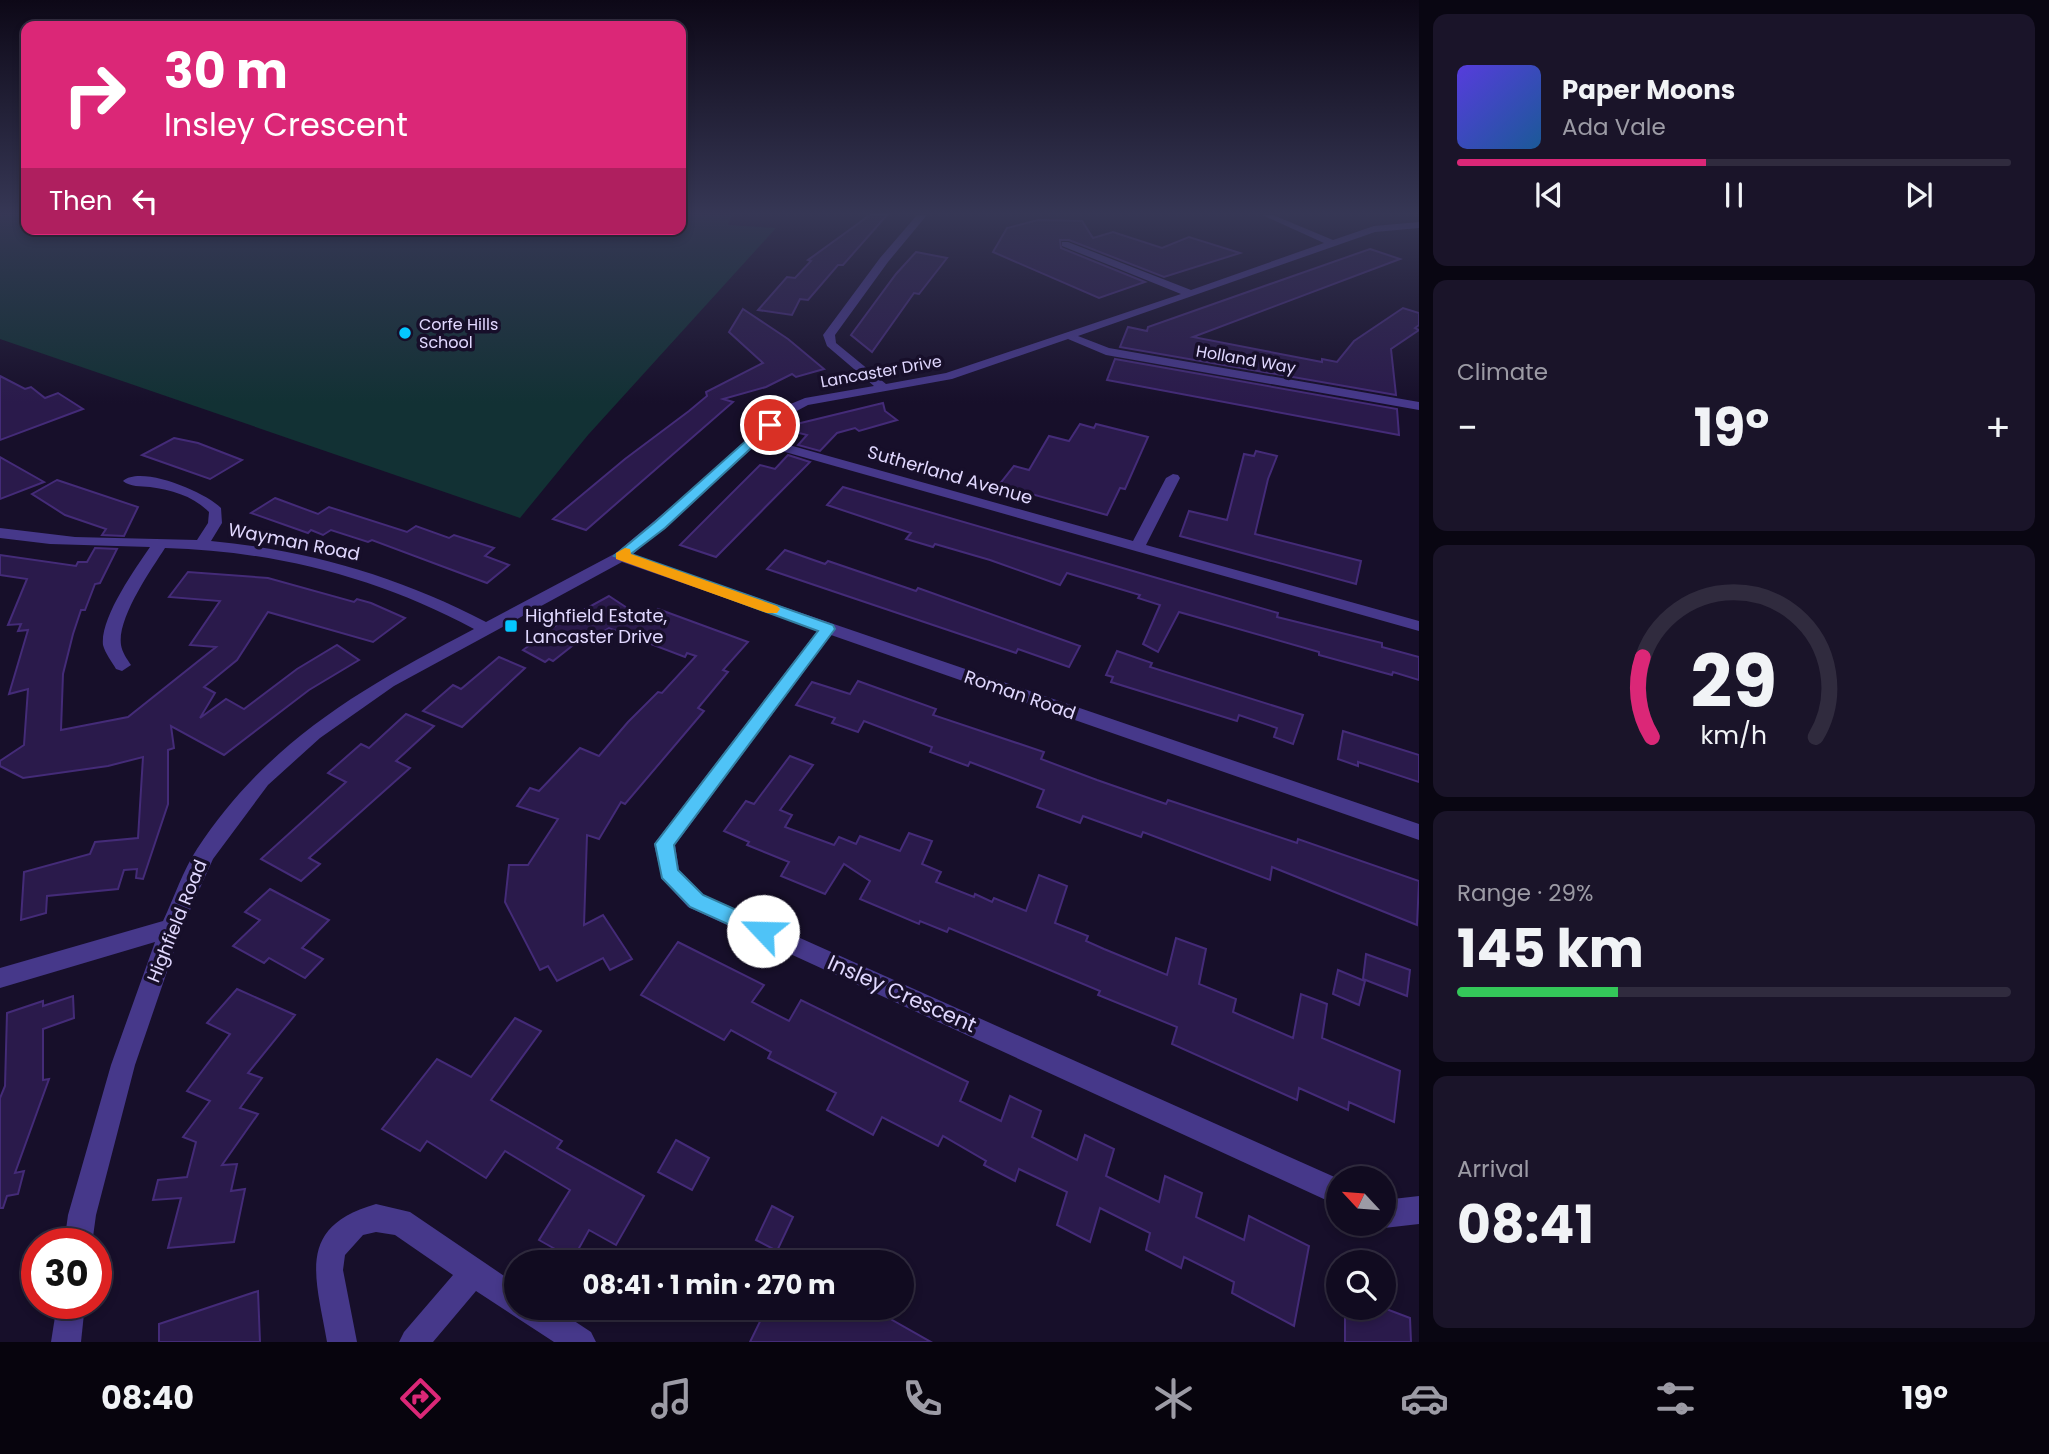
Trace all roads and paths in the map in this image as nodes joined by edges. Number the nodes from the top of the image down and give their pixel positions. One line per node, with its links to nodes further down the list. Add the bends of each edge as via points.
1 (871, 278): 6 (street, via 829,335 831,344)
2 (1150, 278): 4 (street)
3 (1238, 278): 4 (street, Lancaster Drive)
4 (1191, 294): 5 (street, Lancaster Drive)
5 (1069, 336): 6 (street, Lancaster Drive, via 948,376); 7 (street, Holland Way, via 1106,351)
6 (883, 387): 8 (street, Lancaster Drive, via 805,402 786,411)
7 (1419, 406)
8 (753, 439): 14 (street, Sutherland Avenue); 15 (street, Lancaster Drive)
9 (1173, 478): 14 (street)
10 (130, 481): 13 (street, via 157,483 211,505 216,511 215,523)
11 (0, 533): 12 (street, Wayman Road)
12 (160, 544): 13 (street, Wayman Road); 19 (street, via 115,626 112,644)
13 (201, 545): 17 (street, Wayman Road, via 294,558 392,583)
14 (1137, 548): 16 (street, Sutherland Avenue)
15 (621, 556): 17 (street, Highfield Road); 18 (street, Roman Road)
16 (1419, 626)
17 (485, 628): 21 (street, Highfield Road, via 388,682 286,756 261,780 204,855)
18 (827, 629): 20 (street, Roman Road); 23 (street, Insley Crescent, via 664,844 669,873 696,901)
19 (122, 665)
20 (1419, 832)
21 (171, 928): 22 (street); 26 (street, Highfield Road, via 123,1065)
22 (0, 978)
23 (1326, 1187)
24 (1419, 1210): 25 (street)
25 (1396, 1212)
26 (80, 1228)
27 (473, 1273): 28 (street); 32 (street, via 400,1222 376,1218 355,1224 332,1251 329,1270); 33 (street)
28 (504, 1293)
29 (69, 1319): 31 (street)
30 (546, 1320): 34 (street)
31 (66, 1342)
32 (342, 1342)
33 (414, 1342)
34 (580, 1342)

